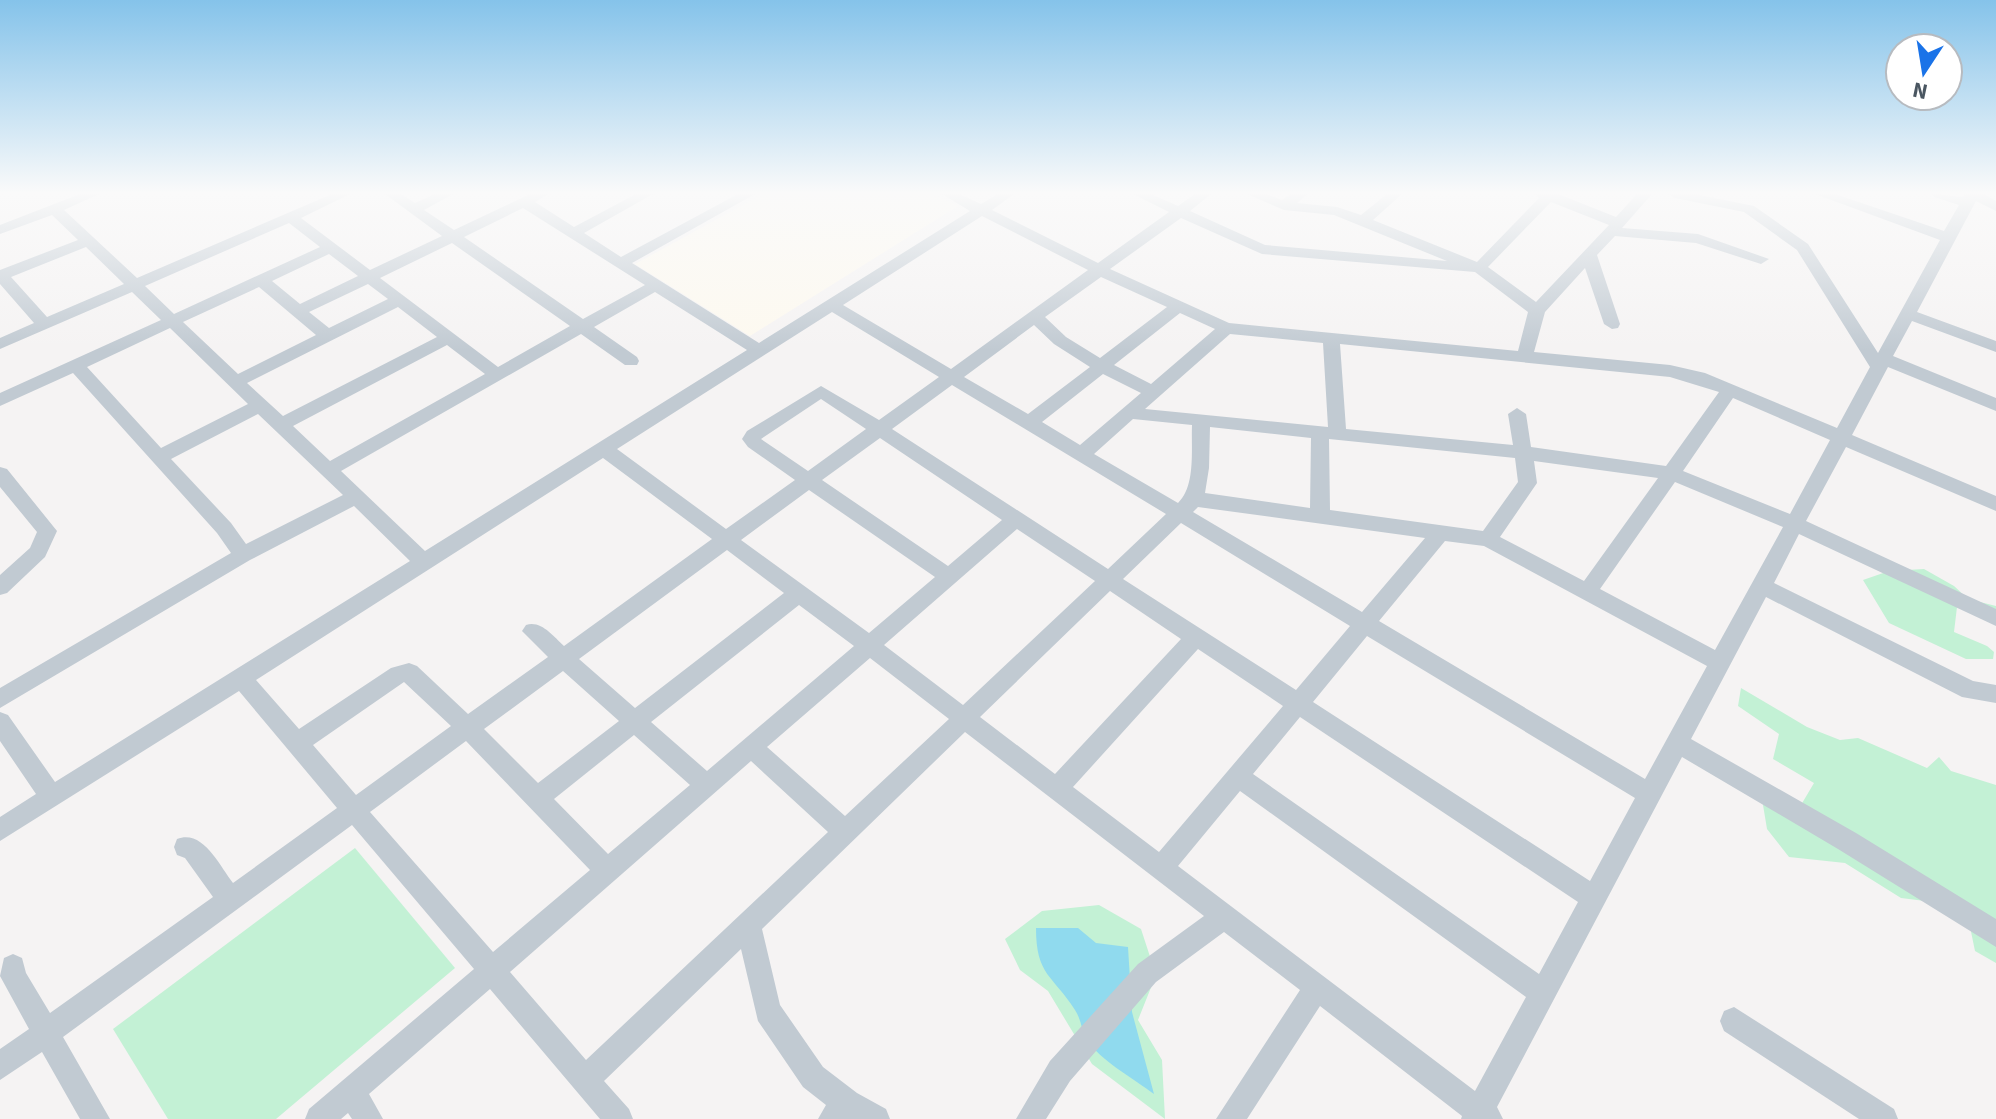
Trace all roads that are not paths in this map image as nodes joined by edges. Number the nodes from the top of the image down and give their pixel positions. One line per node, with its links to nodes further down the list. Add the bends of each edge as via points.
1 (75, 246): 24 (street)
2 (93, 246): 27 (street)
3 (223, 246): 27 (street)
4 (431, 246): 25 (street)
5 (467, 246): 39 (street)
6 (594, 246): 21 (street)
7 (652, 246): 21 (street)
8 (924, 246): 30 (street)
9 (1052, 246): 23 (street)
10 (1131, 246): 23 (street)
11 (1256, 246): 22 (street)
12 (1425, 246): 22 (street)
13 (1499, 246): 22 (street)
14 (1597, 246): 19 (street)
15 (1721, 246): 20 (street)
16 (1802, 246): 49 (street)
17 (1945, 246): 34 (street)
18 (333, 247): 25 (street); 26 (street)
19 (1589, 255): 33 (street); 38 (street)
20 (1761, 259)
21 (621, 263): 28 (street)
22 (1479, 268): 33 (street)
23 (1099, 270): 31 (street); 35 (street)
24 (0, 276): 37 (street)
25 (370, 276): 29 (street); 32 (street)
26 (261, 280): 32 (street); 36 (street)
27 (134, 285): 36 (street); 37 (street)
28 (656, 285): 39 (street); 46 (street)
29 (401, 299): 41 (street); 42 (street)
30 (831, 305): 46 (street); 53 (street)
31 (1177, 307): 40 (street); 50 (street)
32 (298, 311): 41 (street)
33 (1537, 311): 47 (street)
34 (1908, 314): 45 (street); 49 (street)
35 (1035, 316): 50 (street, via 1047,333); 53 (street)
36 (172, 321): 51 (street); 54 (street)
37 (44, 324): 44 (street)
38 (1612, 324)
39 (582, 327): 48 (street); 52 (street)
40 (1226, 328): 43 (street); 56 (street)
41 (329, 337): 54 (street)
42 (449, 337): 52 (street); 64 (street)
43 (1331, 338): 47 (street); 66 (street)
44 (0, 344)
45 (1996, 347)
46 (759, 350): 68 (street)
47 (1525, 356): 55 (street, via 1670,371)
48 (631, 361)
49 (1881, 364): 59 (street); 67 (street)
50 (1103, 365): 56 (street); 63 (street)
51 (76, 366): 57 (street); 71 (street)
52 (498, 375): 72 (street)
53 (951, 377): 63 (street); 65 (street)
54 (235, 382): 58 (street)
55 (1730, 390): 67 (street); 73 (street)
56 (1153, 392): 60 (street)
57 (0, 400)
58 (260, 405): 64 (street); 71 (street)
59 (1996, 405)
60 (1129, 413): 62 (street); 70 (street)
61 (1517, 414): 69 (street)
62 (1201, 420): 66 (street); 78 (street, via 1200,468)
63 (1029, 423): 70 (street)
64 (281, 425): 72 (street)
65 (879, 429): 75 (street); 75 (street, via 821,392 753,435 754,443); 80 (street)
66 (1328, 433): 69 (street); 79 (street)
67 (1841, 438): 77 (street); 81 (street)
68 (604, 449): 83 (street); 86 (street)
69 (1525, 453): 73 (street); 84 (street, via 1528,483)
70 (1081, 455): 78 (street)
71 (159, 457): 85 (street)
72 (328, 470): 76 (street)
73 (1670, 473): 81 (street); 91 (street)
74 (0, 474): 90 (street, via 47,531 38,552)
75 (809, 480): 83 (street); 87 (street)
76 (356, 497): 85 (street); 86 (street)
77 (1996, 504)
78 (1186, 506): 79 (street); 88 (street); 94 (street)
79 (1320, 516): 82 (street)
80 (1016, 519): 87 (street); 88 (street)
81 (1795, 524): 89 (street); 93 (street)
82 (1440, 533): 84 (street); 94 (street)
83 (728, 539): 92 (street); 98 (street)
84 (1488, 539): 91 (street)
85 (243, 555): 102 (street)
86 (424, 562): 100 (street)
87 (950, 577): 97 (street)
88 (1109, 580): 96 (street); 104 (street)
89 (1762, 586): 99 (street); 101 (street, via 1970,690)
90 (0, 587)
91 (1587, 592): 99 (street)
92 (799, 593): 97 (street); 105 (street)
93 (1996, 618)
94 (1364, 624): 103 (street); 114 (street)
95 (533, 631): 98 (street)
96 (1196, 637): 103 (street); 113 (street)
97 (870, 646): 104 (street); 110 (street)
98 (566, 657): 105 (street); 107 (street)
99 (1720, 663): 109 (street)
100 (241, 678): 108 (street); 115 (street)
101 (1996, 694)
102 (0, 699)
103 (1298, 704): 111 (street); 123 (street)
104 (964, 718): 113 (street); 119 (street)
105 (635, 721): 112 (street); 116 (street)
106 (0, 722): 115 (street)
107 (468, 728): 108 (street, via 409,672); 116 (street); 117 (street)
108 (297, 743): 117 (street)
109 (1677, 743): 114 (street); 127 (street)
110 (752, 748): 112 (street); 119 (street)
111 (1237, 776): 121 (street); 131 (street)
112 (707, 786): 122 (street)
113 (1056, 789): 121 (street)
114 (1650, 794): 123 (street)
115 (52, 797): 118 (street)
116 (536, 799): 122 (street)
117 (355, 810): 124 (street); 129 (street)
118 (0, 830)
119 (845, 832): 126 (street)
120 (186, 847): 124 (street, via 193,849)
121 (1161, 868): 125 (street)
122 (608, 871): 129 (street)
123 (1594, 898): 131 (street)
124 (230, 900): 133 (street)
125 (1224, 917): 130 (street); 144 (street, via 1147,973 1060,1071)
126 (748, 925): 135 (street); 137 (street, via 768,1011)
127 (1996, 934)
128 (13, 967): 133 (street)
129 (493, 970): 135 (street); 136 (street)
130 (1317, 988): 139 (street); 145 (street)
131 (1543, 993): 139 (street)
132 (1734, 1021): 146 (street)
133 (45, 1032): 134 (street); 140 (street)
134 (0, 1066)
135 (586, 1079): 138 (street)
136 (350, 1092): 141 (street); 142 (street)
137 (839, 1111): 143 (street)
138 (610, 1116)
139 (1481, 1116)
140 (96, 1119)
141 (319, 1119)
142 (369, 1119)
143 (876, 1119)
144 (1030, 1119)
145 (1230, 1119)
146 (1884, 1119)

